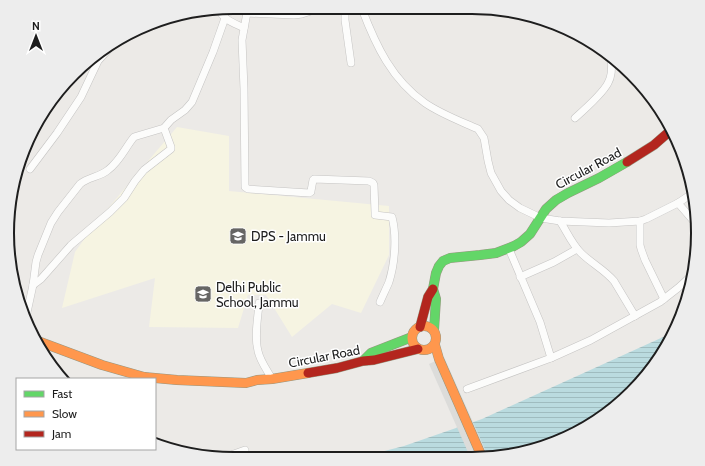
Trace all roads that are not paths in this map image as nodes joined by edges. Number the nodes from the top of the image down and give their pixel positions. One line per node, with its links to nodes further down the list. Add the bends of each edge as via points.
1 (221, 14): 7 (street)
2 (246, 14): 8 (street)
3 (288, 14): 4 (street)
4 (302, 14)
5 (345, 14): 10 (street)
6 (364, 14): 18 (street, via 384,58 404,84 426,104 478,129 484,138 491,174 501,191 520,208)
7 (225, 18): 8 (street); 13 (street, via 192,102)
8 (244, 28): 29 (street, via 242,40 245,187 309,193 314,179 373,183 375,213 392,217 395,239 391,274)
9 (99, 60): 15 (street, via 81,97)
10 (351, 63)
11 (612, 64): 12 (street, via 608,84)
12 (575, 118)
13 (164, 128): 26 (street, via 171,149 144,170 124,198 71,245); 26 (street, via 134,138 107,172 80,184 51,223 36,262)
14 (667, 134): 18 (main road, Circular Road, via 621,166 562,196 552,203)
15 (30, 169)
16 (688, 196): 17 (street)
17 (678, 203): 19 (street); 21 (street)
18 (541, 218): 20 (street); 22 (main road, Circular Road, via 526,237)
19 (691, 219)
20 (560, 221): 21 (street); 23 (street)
21 (640, 221): 28 (street, via 641,249)
22 (508, 249): 24 (street); 27 (main road, Circular Road, via 450,258 439,266)
23 (577, 249): 24 (street); 32 (street, via 611,277)
24 (520, 277): 38 (street, via 543,330)
25 (686, 281): 28 (street)
26 (33, 285): 31 (street)
27 (433, 290): 33 (main road, via 428,297); 34 (main road, via 436,299)
28 (664, 299): 32 (street)
29 (380, 302)
30 (259, 303): 42 (street, via 256,335 258,352)
31 (28, 308)
32 (635, 316): 38 (street, via 591,340)
33 (420, 327): 34 (main road, via 430,327); 35 (main road, via 414,331)
34 (434, 330): 37 (main road, via 437,339)
35 (412, 337): 37 (main road, via 414,346); 40 (main road, via 370,353)
36 (44, 343): 41 (main road, Circular Road, via 102,365)
37 (427, 348): 39 (main road); 40 (main road, Circular Road)
38 (550, 358): 43 (street)
39 (437, 360): 46 (main road); 47 (main road)
40 (363, 361): 42 (main road, Circular Road)
41 (148, 377): 42 (main road, Circular Road)
42 (272, 379)
43 (467, 389)
44 (245, 450): 45 (street)
45 (239, 452)
46 (474, 452)
47 (480, 452)

